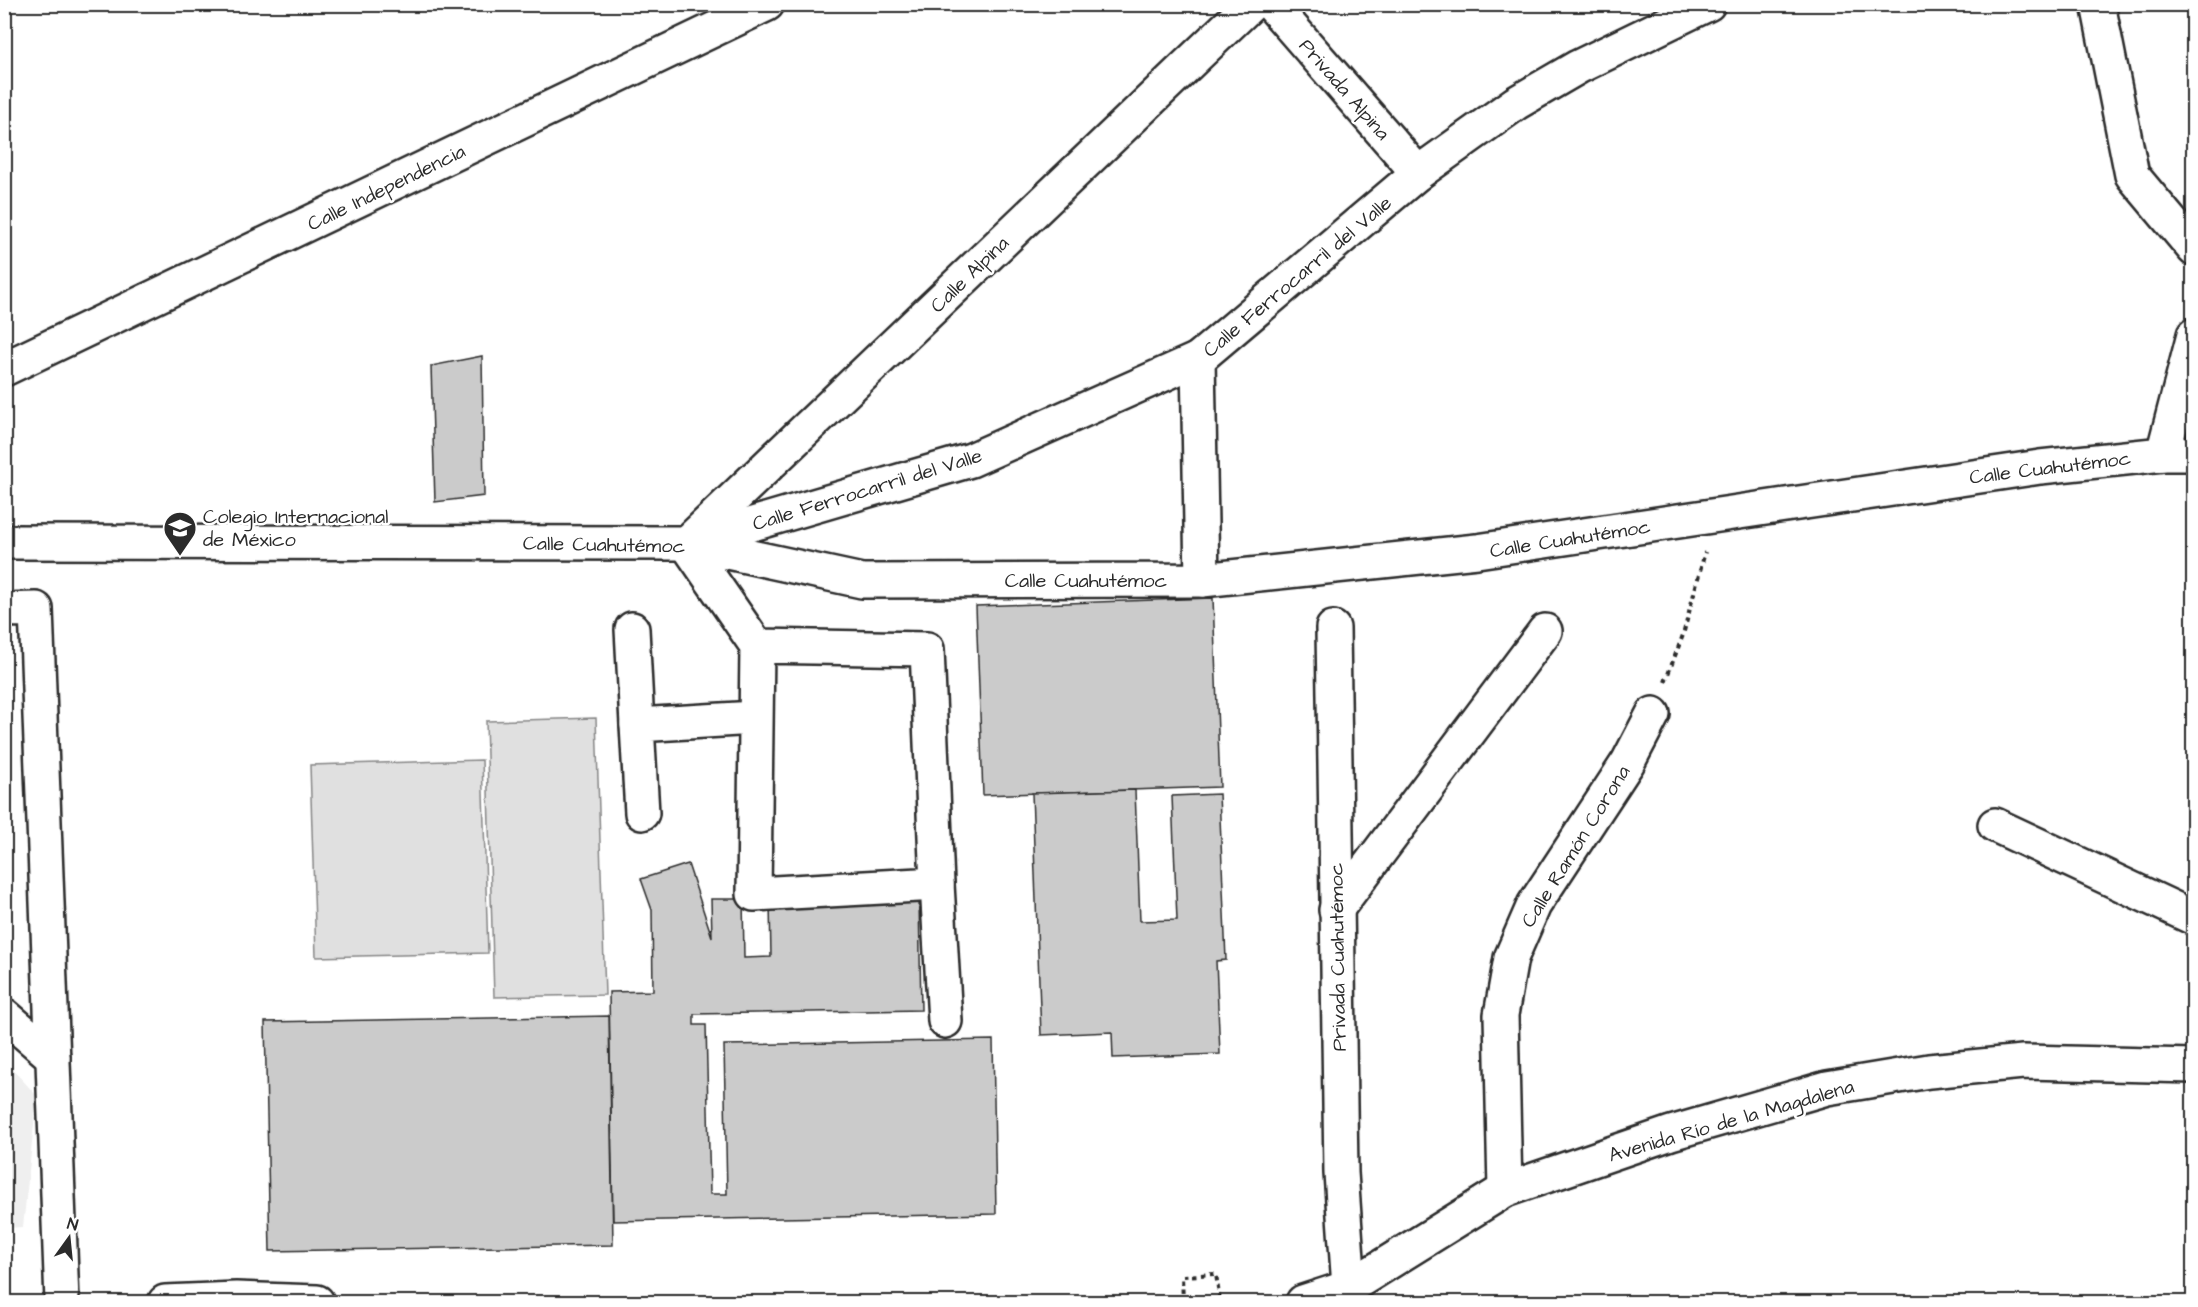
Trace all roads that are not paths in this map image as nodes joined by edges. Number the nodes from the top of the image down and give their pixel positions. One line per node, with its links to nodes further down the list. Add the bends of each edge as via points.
1 (767, 4): 10 (street, Calle Independencia)
2 (1251, 4): 13 (street, Calle Alpina)
3 (1271, 4): 6 (street, Privada Alpina)
4 (1708, 4): 6 (street, Calle Ferrocarril del Valle, via 1578,67 1516,103)
5 (2098, 4): 7 (street, via 2132,175)
6 (1418, 172): 9 (street, Calle Ferrocarril del Valle)
7 (2193, 249)
8 (2193, 335): 11 (street)
9 (1198, 359): 13 (street, Calle Ferrocarril del Valle, via 971,460); 14 (street)
10 (4, 369)
11 (2178, 454): 14 (street, Calle Cuahutémoc, via 2040,467 1478,551)
12 (4, 542): 13 (street, Calle Cuahutémoc)
13 (686, 543): 14 (street, Calle Cuahutémoc, via 862,582); 19 (street)
14 (1202, 580)
15 (4, 610): 30 (street, via 36,609)
16 (1333, 627): 26 (street, Privada Cuahutémoc)
17 (632, 629): 22 (street)
18 (1545, 631): 26 (street)
19 (757, 646): 21 (street); 25 (street, via 927,649)
20 (1653, 714): 32 (street, Calle Ramón Corona, via 1628,762 1534,905 1511,958 1501,1015)
21 (755, 718): 22 (street); 25 (street, via 754,894)
22 (637, 725): 23 (street)
23 (642, 813)
24 (1995, 825): 27 (street)
25 (937, 884): 29 (street)
26 (1336, 910): 33 (street, Privada Cuahutémoc, via 1341,1173)
27 (2193, 918)
28 (4, 1015): 30 (street)
29 (945, 1021)
30 (53, 1057): 35 (street)
31 (2193, 1066): 32 (street, Avenida Río de la Magdalena, via 2023,1062 1929,1071 1827,1088 1671,1133)
32 (1504, 1190): 33 (street, Avenida Río de la Magdalena)
33 (1349, 1287): 38 (street, Avenida Río de la Magdalena)
34 (236, 1301): 36 (street); 37 (street)
35 (62, 1302)
36 (165, 1302)
37 (317, 1302)
38 (1303, 1302)

